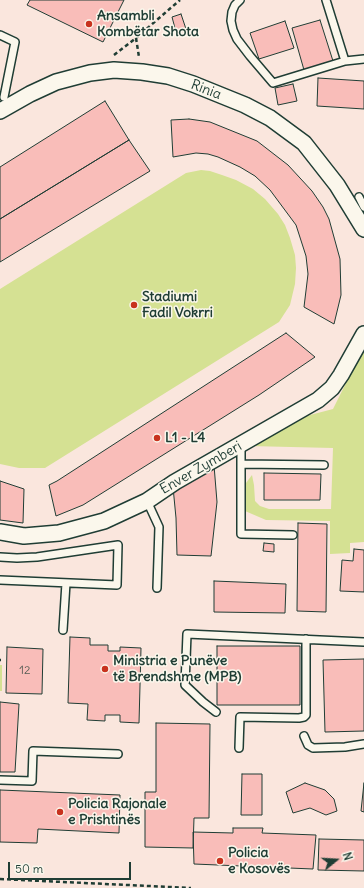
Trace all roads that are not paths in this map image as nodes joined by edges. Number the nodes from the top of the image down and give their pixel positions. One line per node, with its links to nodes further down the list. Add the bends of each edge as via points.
1 (240, 0): 5 (lane, via 232,12 233,30 237,39 273,84)
2 (326, 0): 5 (lane)
3 (0, 35): 6 (lane, via 15,42)
4 (364, 59): 5 (lane)
5 (345, 61)
6 (2, 104): 9 (street, Rinia, via 56,82 114,70 168,76 193,84 270,118 304,143 338,185)
7 (359, 197): 8 (lane)
8 (364, 207)
9 (364, 229)
10 (364, 334): 11 (street, Enver Zymberi, via 332,388 299,412)
11 (241, 444): 12 (lane); 14 (street, Enver Zymberi)
12 (241, 464): 13 (lane); 16 (lane, via 241,534)
13 (324, 465)
14 (147, 500): 15 (street, Enver Zymberi, via 104,521 59,533 24,536); 20 (lane, via 159,527)
15 (0, 532)
16 (293, 535)
17 (0, 557): 19 (lane, via 36,557 118,546 117,585)
18 (0, 580): 19 (lane)
19 (66, 583): 21 (lane)
20 (157, 588)
21 (63, 630)
22 (306, 639): 23 (lane); 24 (lane, via 187,634 185,685); 27 (lane, via 306,715 300,718 240,717)
23 (364, 642)
24 (216, 712)
25 (304, 736): 26 (lane, via 308,745 313,748 345,748)
26 (364, 744)
27 (239, 748)
28 (118, 754): 29 (lane, via 33,751 32,781)
29 (0, 780)

